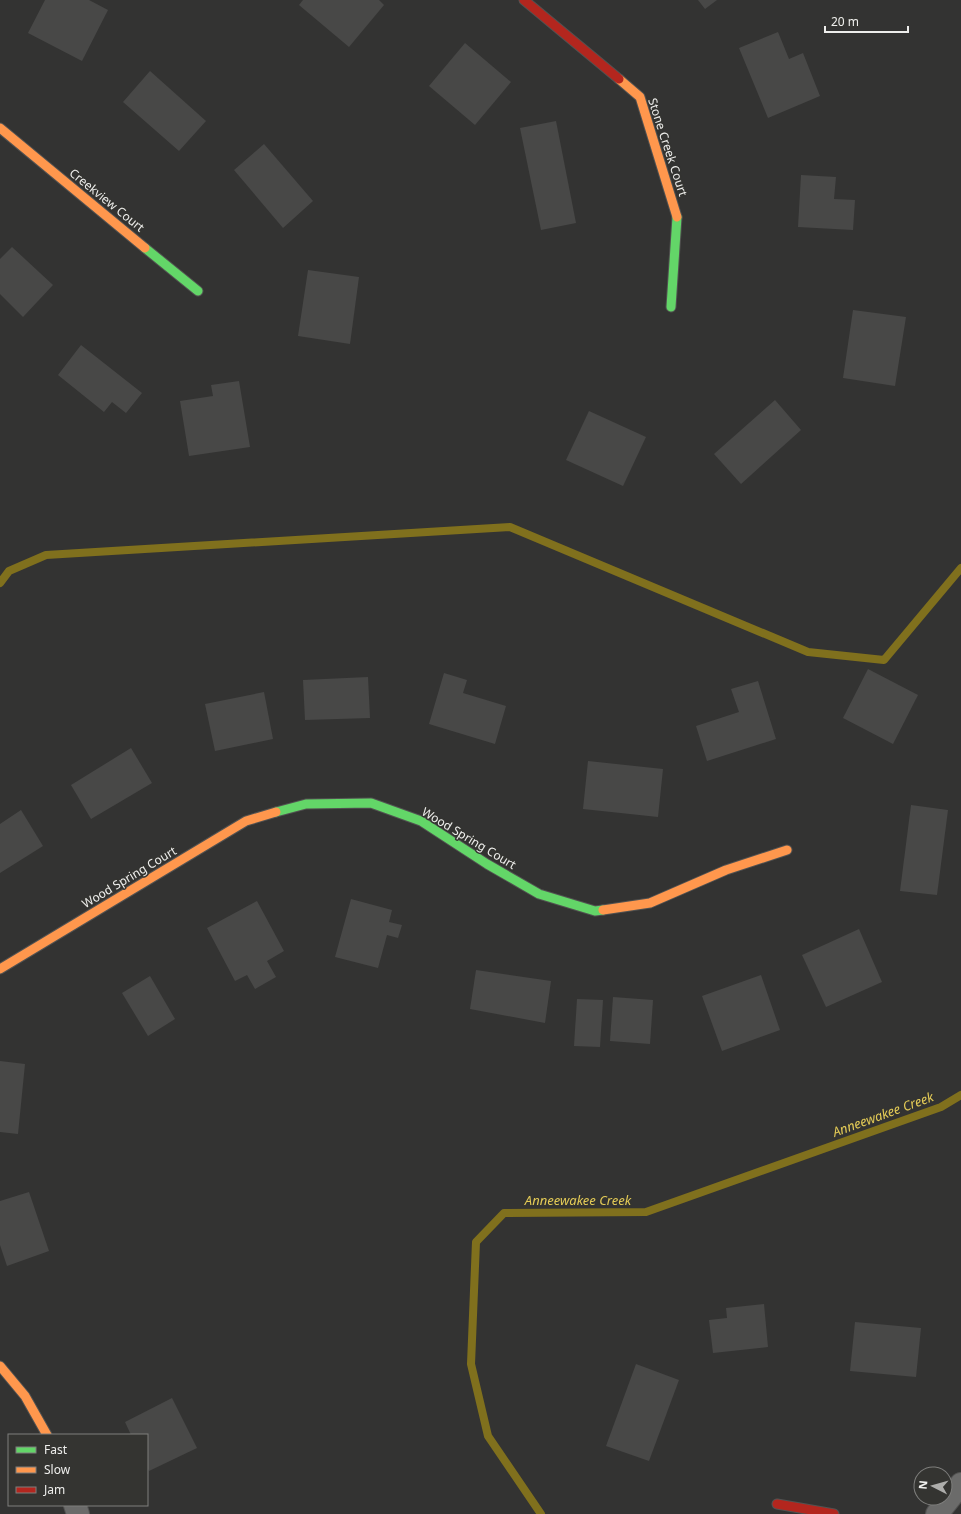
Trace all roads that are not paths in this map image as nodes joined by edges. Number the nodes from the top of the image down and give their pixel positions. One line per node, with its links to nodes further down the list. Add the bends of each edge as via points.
1 (524, 0): 4 (street, Stone Creek Court, via 640,97 678,220)
2 (0, 128): 3 (street, Creekview Court)
3 (198, 291)
4 (672, 307)
5 (787, 850): 6 (street, Wood Spring Court, via 726,870 650,904 595,911 539,894 421,821 371,803 306,804 246,821)
6 (0, 969)
7 (0, 1366): 8 (street, via 25,1396)
8 (46, 1434)
9 (961, 1484): 12 (street)
10 (777, 1504): 11 (street)
11 (834, 1514)
12 (937, 1514)

